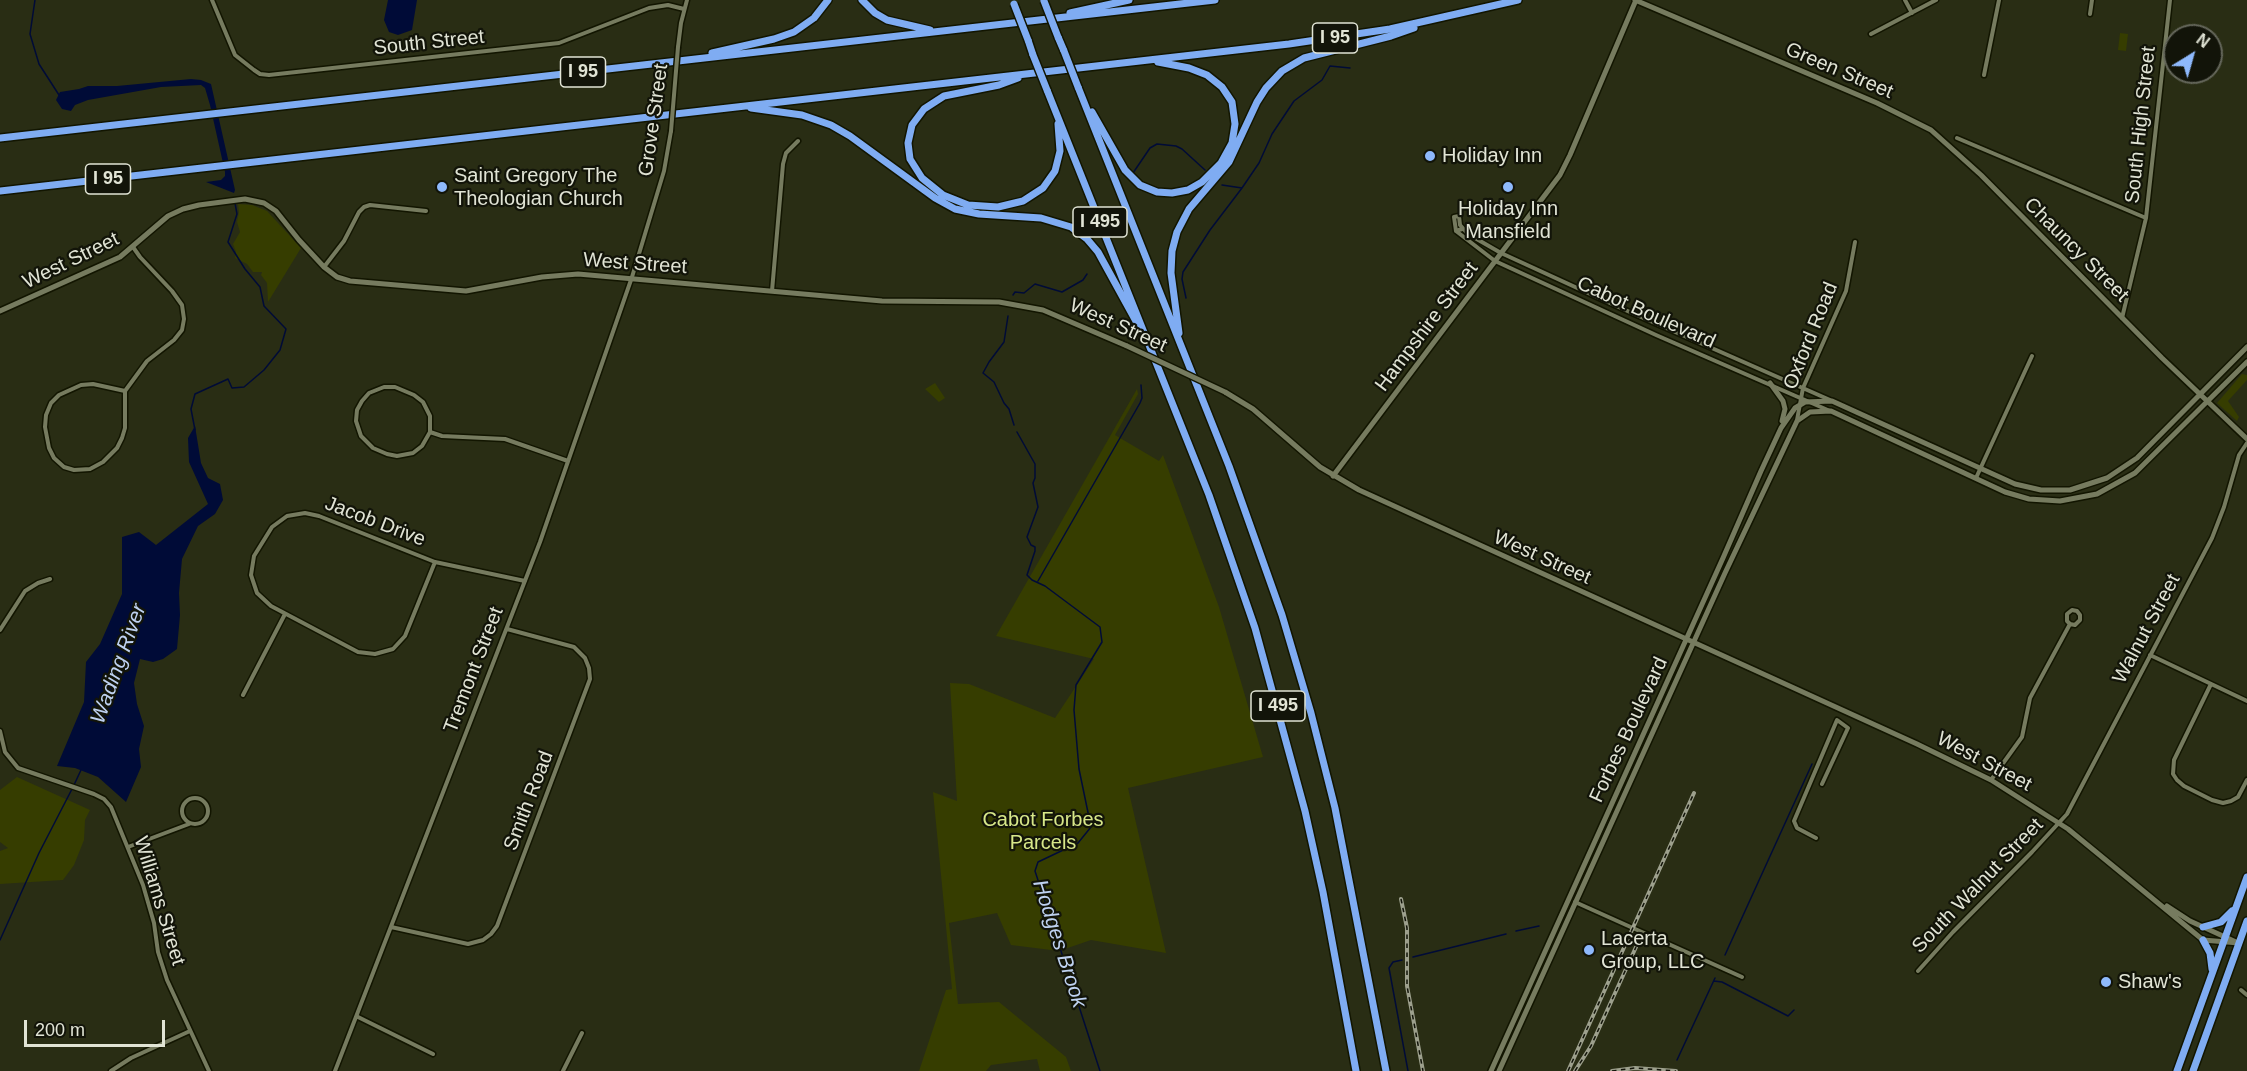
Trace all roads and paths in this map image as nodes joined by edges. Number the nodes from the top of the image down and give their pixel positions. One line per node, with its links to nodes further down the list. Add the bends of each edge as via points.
1 (212, 0): 16 (street, South Street, via 235,55 260,74 269,75 560,43 650,8 668,5)
2 (687, 0): 16 (street, Grove Street)
3 (828, 0): 23 (highway, via 809,22 786,36)
4 (862, 0): 21 (highway, via 891,22)
5 (1044, 0): 27 (highway, I 495, bridge)
6 (1129, 0): 19 (highway)
7 (1215, 0): 19 (highway, I 95)
8 (1518, 0): 20 (highway, I 95)
9 (1636, 0): 34 (street, Green Street, via 1916,121 1944,140); 41 (street, Hampshire Street, via 1560,175)
10 (1905, 0): 17 (street)
11 (1936, 0): 17 (street)
12 (1999, 0): 26 (street)
13 (2092, 0): 18 (street)
14 (2170, 0): 36 (street, South High Street)
15 (1012, 1): 28 (highway, I 495, bridge)
16 (684, 9): 44 (street, Grove Street, bridge, via 664,171)
17 (1912, 13): 22 (street)
18 (2090, 14)
19 (1053, 18): 21 (highway, I 95)
20 (1441, 19): 24 (highway, I 95, via 1323,40); 48 (highway, via 1304,58 1286,68 1269,85 1229,162 1189,209 1175,236 1171,277)
21 (939, 31): 23 (highway, I 95)
22 (1871, 34)
23 (687, 60): 30 (highway, I 95)
24 (1149, 60): 25 (highway, I 95); 27 (highway, via 1211,77 1226,92 1234,109 1235,131 1225,157 1208,177 1188,190 1161,192 1132,178)
25 (1029, 74): 28 (highway, via 999,85 948,95 924,109 911,128 908,146 914,167 929,185 957,202 984,208 1015,204 1039,192 1054,174 1060,151 1058,122); 29 (highway, I 95)
26 (1984, 75)
27 (1078, 87): 48 (highway, I 495)
28 (1047, 90): 50 (highway, I 495)
29 (737, 107): 33 (highway, I 95); 50 (highway, via 793,113 826,123 958,210 1041,218 1071,227 1100,255)
30 (0, 138)
31 (1957, 138): 36 (street)
32 (798, 141): 45 (street, via 786,153 783,164)
33 (0, 191)
34 (2008, 203): 47 (street, Chauncy Street)
35 (426, 211): 43 (street, via 364,207)
36 (2146, 218): 47 (street, Chauncy Street)
37 (1462, 229): 38 (street); 38 (street, Cabot Boulevard, via 1459,216 1454,217); 41 (street, Cabot Boulevard)
38 (1456, 231): 42 (street, Cabot Boulevard)
39 (1855, 242): 54 (street, Oxford Road, via 1845,295)
40 (133, 247): 43 (street, West Street, via 168,216 183,209 241,199 276,211); 46 (street, West Street, via 106,264); 55 (street, via 182,305 184,319 174,340 147,361)
41 (1501, 253): 42 (street, Hampshire Street); 54 (street, Cabot Boulevard)
42 (1495, 261): 53 (street, Cabot Boulevard); 69 (street, Hampshire Street)
43 (324, 267): 44 (street, West Street, via 350,281 446,290 482,289 563,274)
44 (632, 277): 45 (street, West Street); 67 (street, Tremont Street)
45 (772, 291): 69 (street, West Street, bridge, via 882,302 981,300 1054,314 1225,392 1253,409)
46 (0, 312)
47 (2122, 318): 56 (street, Chauncy Street)
48 (1182, 347): 119 (highway, I 495, via 1260,549 1311,713 1352,887)
49 (2247, 347): 56 (street)
50 (1153, 355): 118 (highway, I 495, via 1227,545 1270,679 1308,823)
51 (2032, 356): 68 (street)
52 (2247, 362): 60 (street)
53 (1770, 383): 57 (street, Cabot Boulevard); 64 (street, via 1784,404)
54 (1803, 388): 57 (street, Oxford Road); 58 (street, Cabot Boulevard)
55 (125, 391): 55 (street, via 125,428 117,448 90,469 64,467 54,458 45,427 48,409 58,395 93,384)
56 (2200, 395): 60 (street, Chauncy Street); 68 (street, via 2137,459 2120,472 2090,485 2041,490)
57 (1801, 397): 59 (street, Cabot Boulevard); 61 (street, Oxford Road)
58 (1832, 400): 59 (street); 68 (street)
59 (1810, 402): 61 (street); 62 (street, Cabot Boulevard)
60 (2207, 402): 66 (street, Chauncy Street); 70 (street, via 2139,470 2097,494 2040,501)
61 (1800, 405): 63 (street, Forbes Boulevard); 64 (street, Forbes Boulevard)
62 (1831, 411): 63 (street, via 1810,412); 70 (street)
63 (1797, 421): 79 (street, Forbes Boulevard)
64 (1781, 428): 78 (street, Forbes Boulevard)
65 (430, 432): 65 (street, via 426,406 400,388 374,390 357,410 361,436 368,445 387,454 413,453); 67 (street, via 506,439)
66 (2247, 441): 80 (street, Walnut Street, via 2212,538)
67 (568, 461): 73 (street, Tremont Street)
68 (1980, 470): 70 (street)
69 (1333, 476): 78 (street, West Street)
70 (1976, 479)
71 (435, 562): 73 (street, Jacob Drive); 74 (street, Jacob Drive, via 405,636 384,653 357,652); 74 (street, Jacob Drive, via 314,514 287,516 270,530 254,556 251,570 260,597)
72 (50, 579): 77 (street, via 25,591)
73 (525, 581): 76 (street, Tremont Street)
74 (285, 614): 82 (street)
75 (2070, 624): 87 (street, via 2030,698 2022,737)
76 (507, 628): 100 (street, Tremont Street); 100 (street, Smith Road, via 574,647 588,663 590,679 497,926 487,938 468,944)
77 (0, 630)
78 (1686, 640): 79 (street, West Street); 96 (street, Forbes Boulevard)
79 (1693, 643): 84 (street, West Street); 97 (street, Forbes Boulevard)
80 (2150, 655): 81 (street); 90 (street, Walnut Street)
81 (2211, 684): 83 (street); 88 (street, via 2174,760 2173,774 2184,786 2223,803 2238,797)
82 (243, 695)
83 (2247, 700)
84 (1842, 710): 85 (street); 87 (street, West Street)
85 (1837, 720): 89 (street, via 1848,728); 92 (street, via 1794,821 1797,828)
86 (0, 731): 93 (street, Williams Street, via 4,752 13,764 108,802)
87 (1991, 780): 90 (street, West Street)
88 (2247, 780)
89 (1822, 784)
90 (2060, 822): 95 (street, West Street); 105 (street, South Walnut Street)
91 (189, 824): 91 (street, via 200,823 206,817 206,805 200,799 188,800 183,807); 93 (street)
92 (1816, 838)
93 (128, 847): 111 (street, Williams Street, via 149,907 162,965)
94 (2247, 877): 98 (highway)
95 (2150, 896): 101 (street, West Street); 102 (street, West Street)
96 (1568, 899): 97 (street); 120 (street, Forbes Boulevard)
97 (1576, 902): 107 (street); 121 (street, Forbes Boulevard)
98 (2237, 904): 101 (highway, via 2227,918); 103 (highway)
99 (2247, 921): 104 (highway)
100 (391, 927): 110 (street, Tremont Street)
101 (2203, 927): 103 (street, West Street)
102 (2203, 940): 103 (street, West Street); 106 (highway, via 2210,953)
103 (2224, 940): 104 (street, West Street); 106 (highway)
104 (2239, 943): 123 (highway)
105 (1918, 971)
106 (2212, 972): 122 (highway)
107 (1742, 976)
108 (2241, 990): 109 (street)
109 (2247, 995)
110 (358, 1017): 113 (street); 116 (street, Tremont Street)
111 (190, 1031): 114 (street, via 126,1060); 115 (street, Williams Street)
112 (582, 1034): 117 (street)
113 (433, 1054)
114 (111, 1071)
115 (209, 1071)
116 (335, 1071)
117 (563, 1071)
118 (1356, 1071)
119 (1386, 1071)
120 (1491, 1071)
121 (1499, 1071)
122 (2177, 1071)
123 (2193, 1071)

